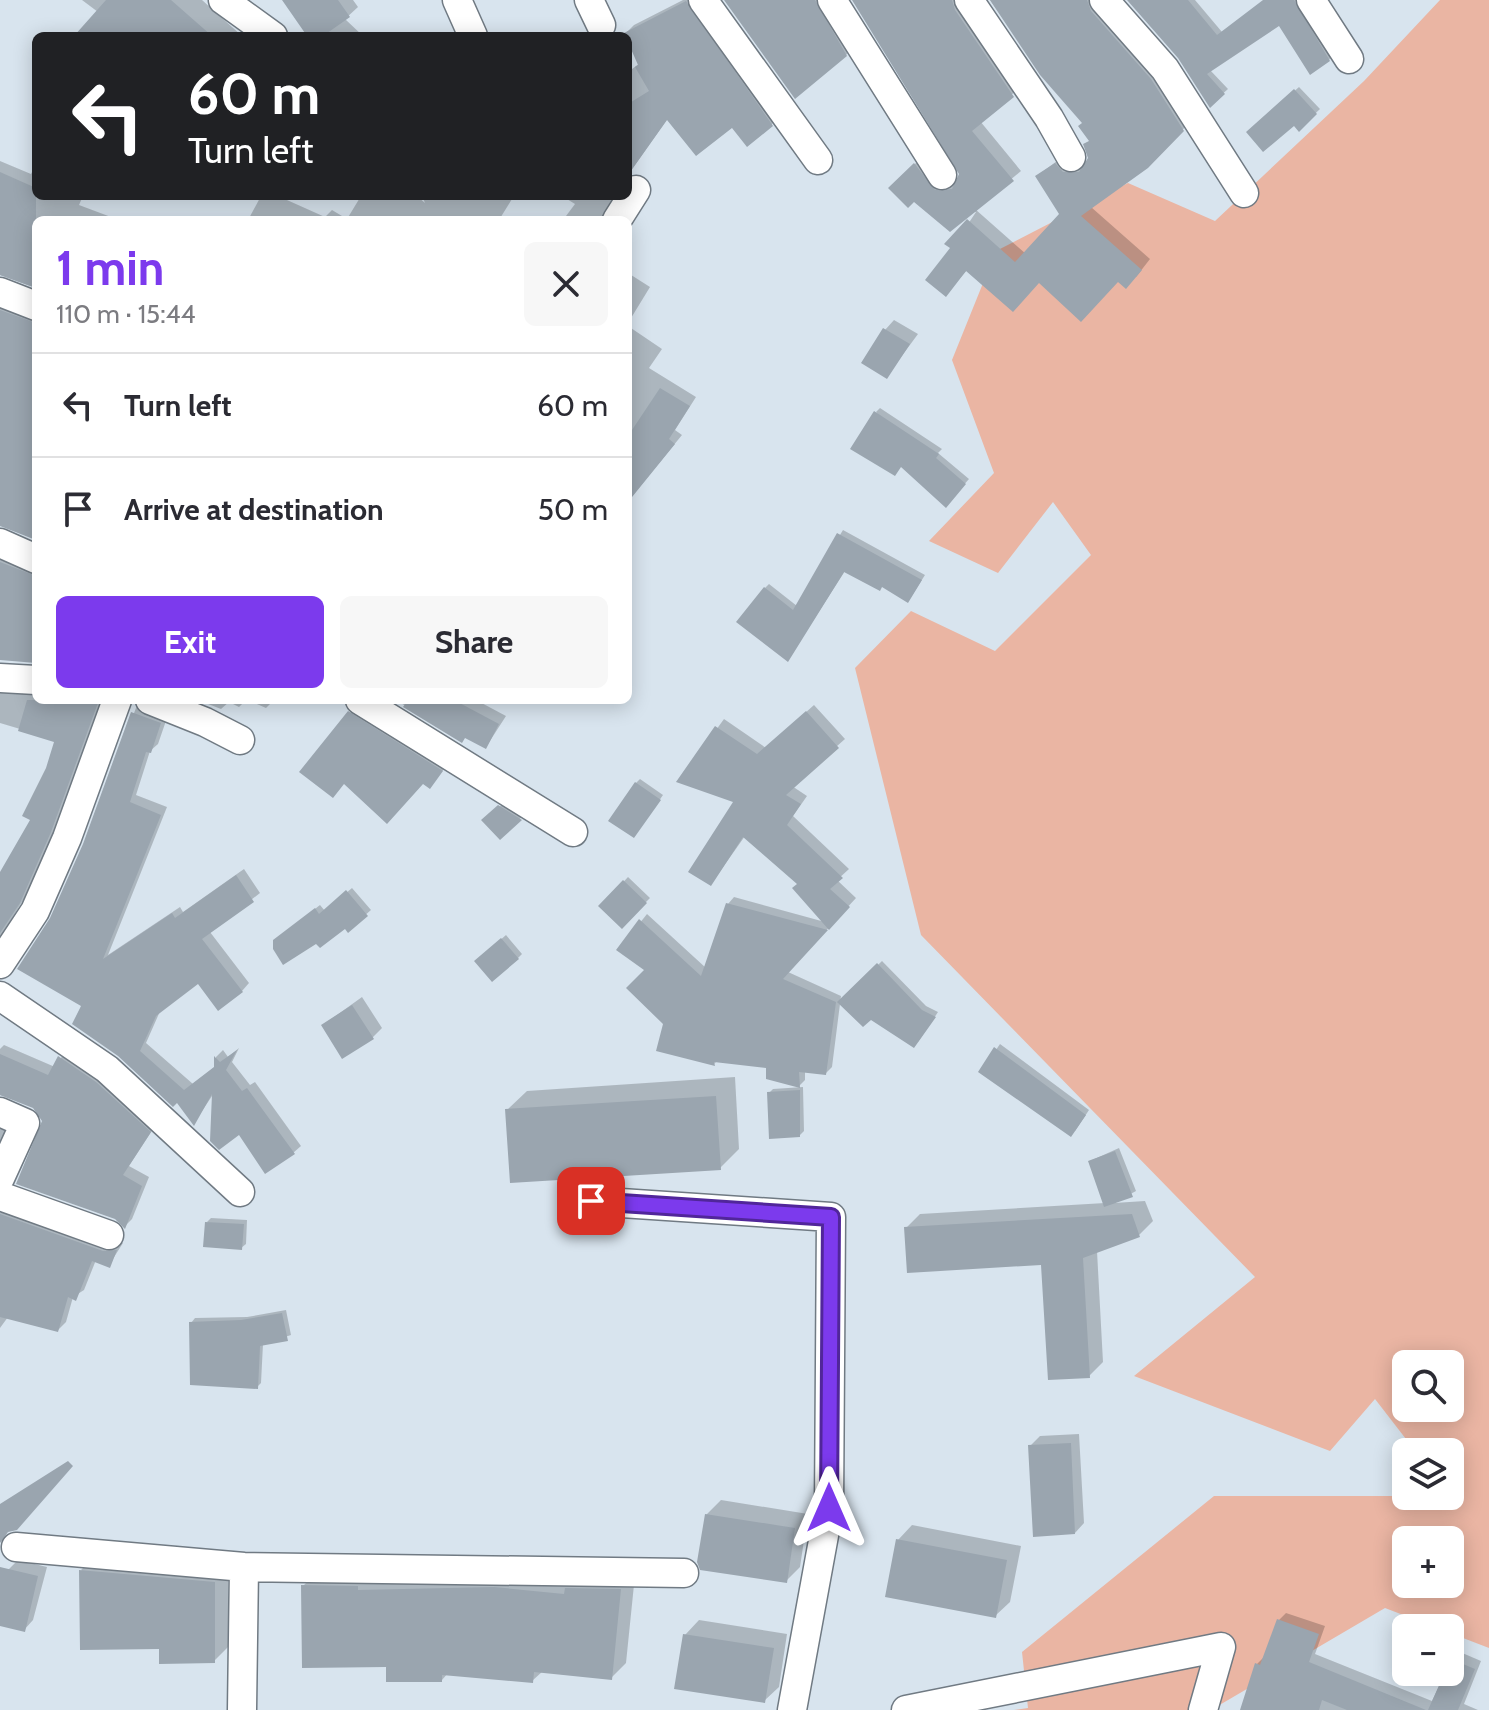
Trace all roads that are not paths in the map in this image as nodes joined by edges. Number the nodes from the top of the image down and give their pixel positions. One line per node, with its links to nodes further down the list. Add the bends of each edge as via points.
1 (223, 0): 8 (street)
2 (457, 0): 9 (street)
3 (703, 0): 12 (street)
4 (832, 0): 13 (street)
5 (969, 0): 11 (street)
6 (1104, 0): 15 (street, via 1165,69)
7 (1311, 0): 10 (street)
8 (267, 32)
9 (471, 32)
10 (1349, 59)
11 (1071, 157)
12 (818, 160)
13 (942, 175)
14 (636, 190): 16 (street)
15 (1244, 193)
16 (632, 196)
17 (0, 292): 18 (street)
18 (32, 304)
19 (0, 543): 20 (street)
20 (32, 557)
21 (0, 678): 22 (street)
22 (32, 680)
23 (115, 704): 28 (street, via 41,896)
24 (159, 704): 26 (street)
25 (366, 704): 27 (street)
26 (240, 740)
27 (573, 832)
28 (0, 964)
29 (0, 996): 32 (street, via 107,1069)
30 (0, 1112): 31 (street, via 25,1123)
31 (0, 1178)
32 (240, 1192)
33 (0, 1196): 35 (street)
34 (591, 1201): 40 (street, via 831,1217 829,1508)
35 (109, 1235)
36 (16, 1547): 37 (street)
37 (244, 1567): 38 (street); 39 (street)
38 (684, 1573)
39 (242, 1710)
40 (792, 1710)
41 (906, 1710): 42 (street, via 1221,1647)
42 (1203, 1710)

